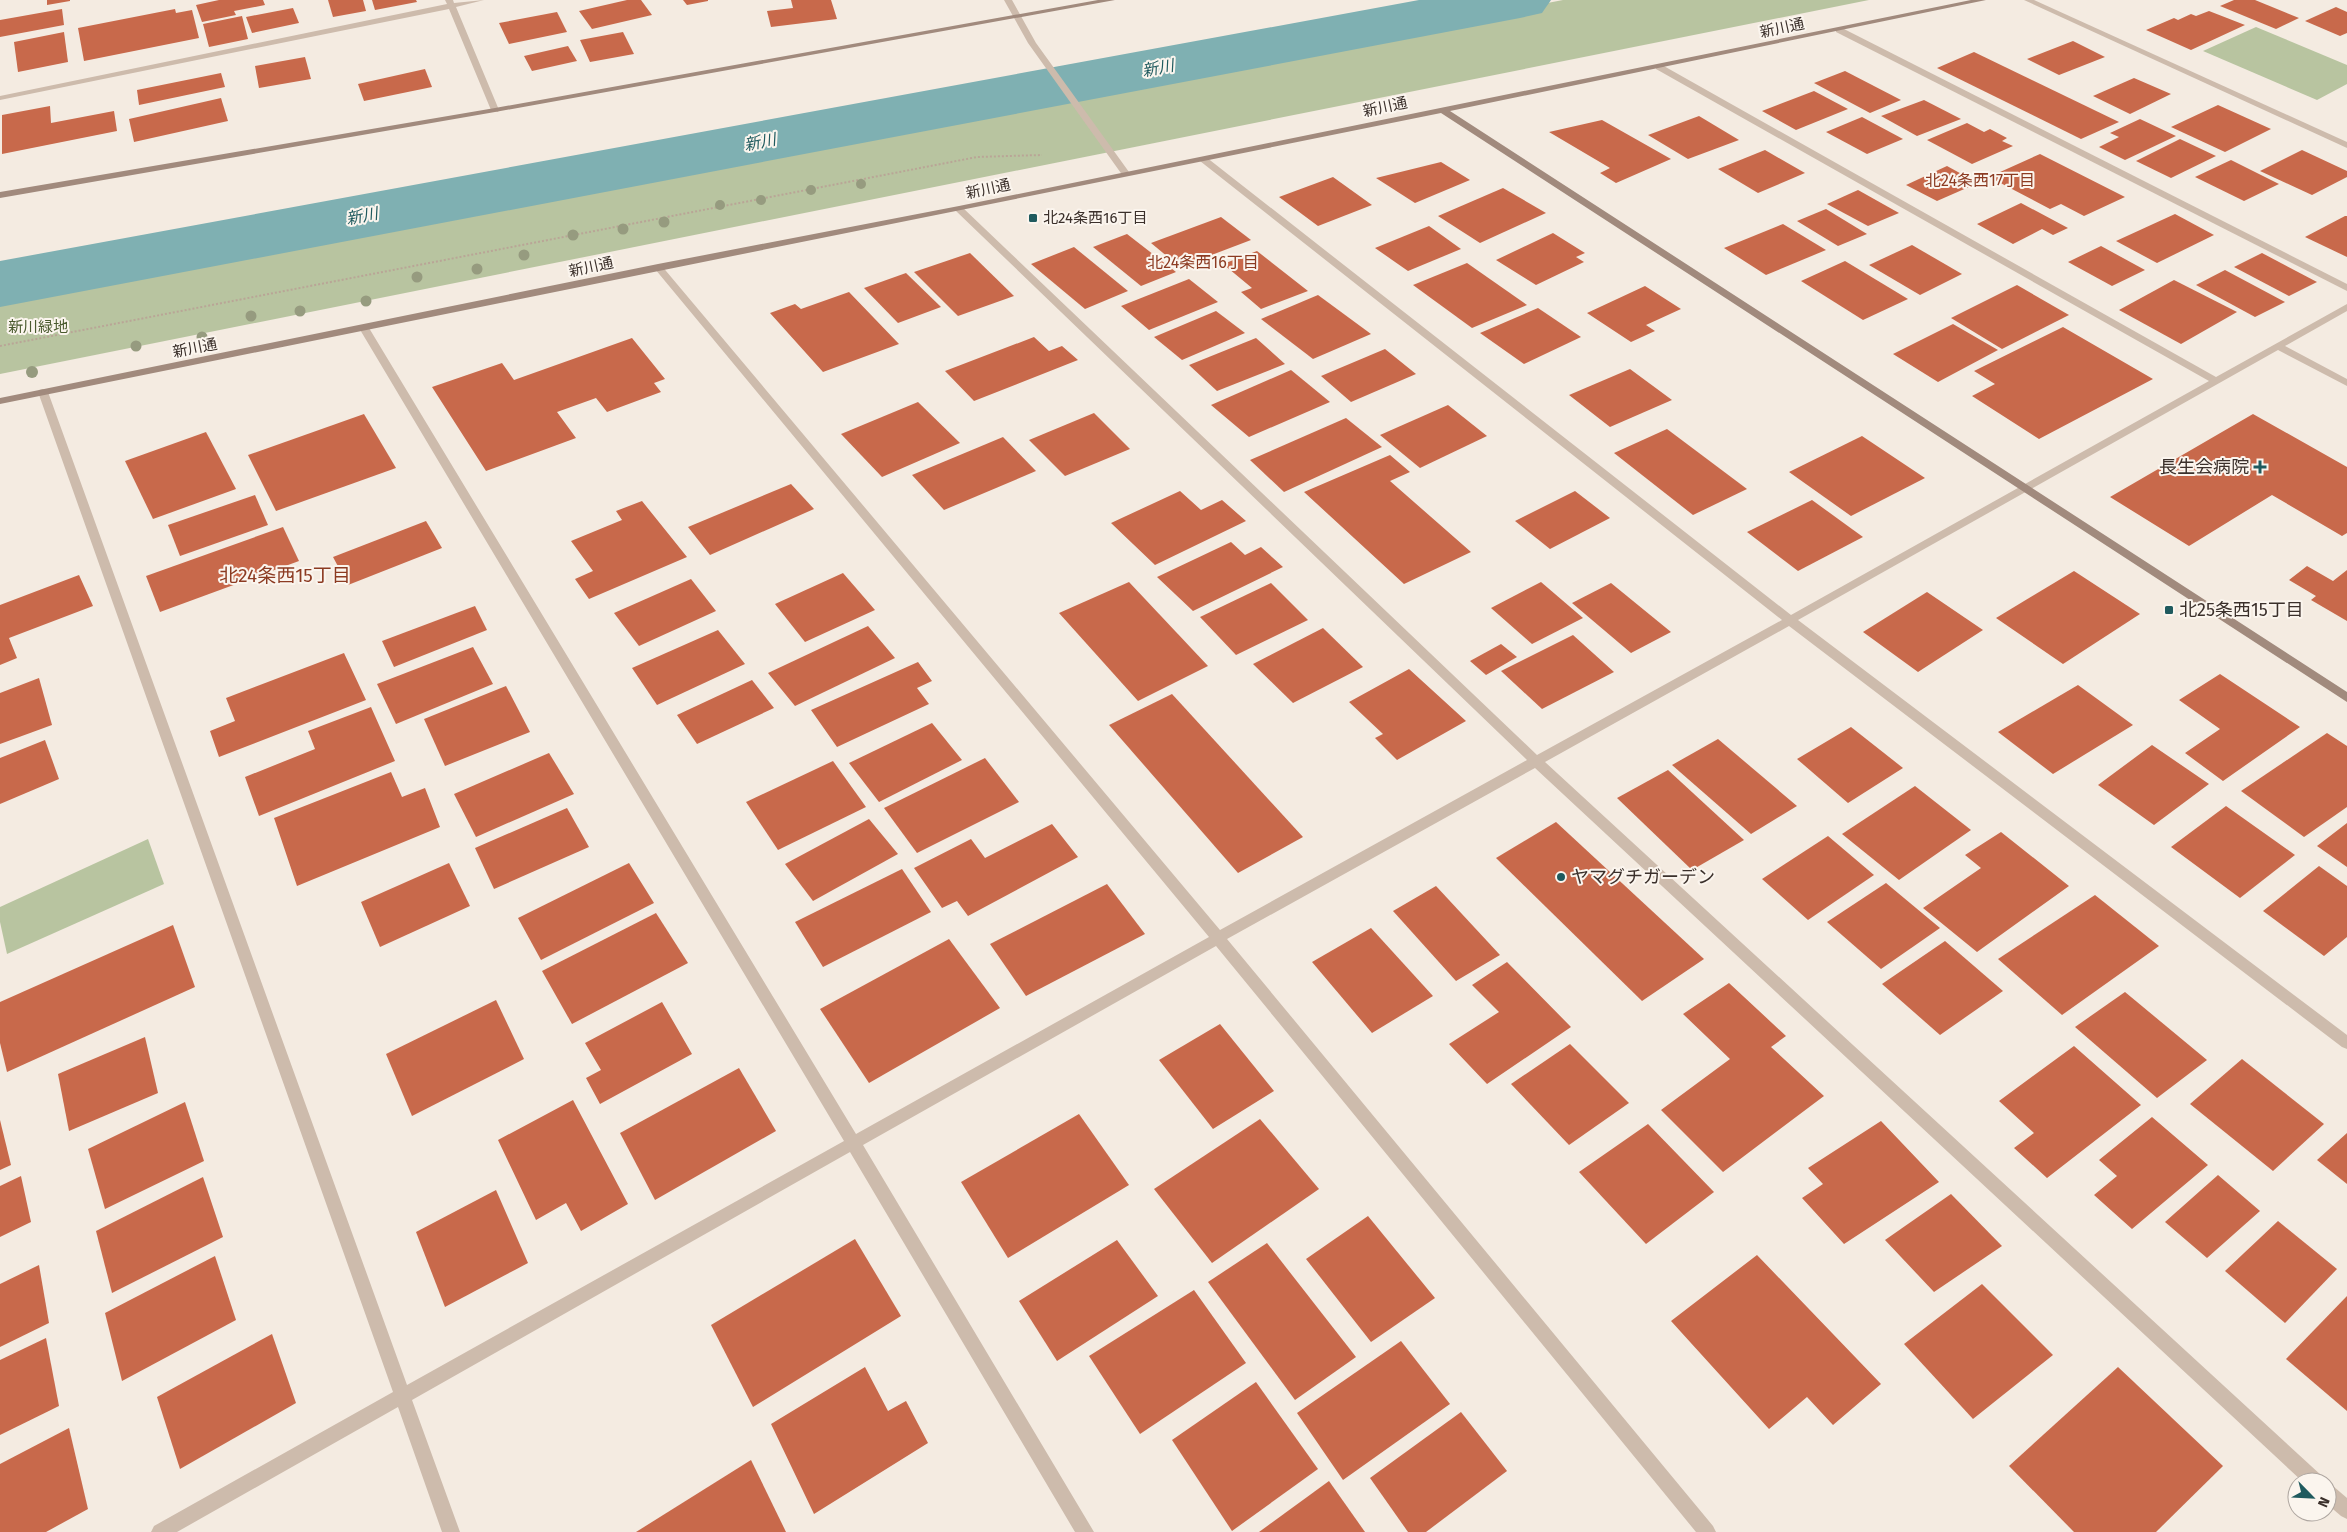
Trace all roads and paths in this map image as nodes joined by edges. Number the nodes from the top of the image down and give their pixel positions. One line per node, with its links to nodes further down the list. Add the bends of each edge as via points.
1 (480, 0): 6 (street)
2 (1008, 0): 7 (street)
3 (1111, 0): 7 (street)
4 (1982, 0): 8 (street, 新川通)
5 (2028, 0): 13 (street)
6 (450, 3): 10 (street); 11 (street)
7 (1018, 17): 11 (street); 16 (street, via 1032,43)
8 (1840, 30): 9 (street, 新川通); 20 (street)
9 (1659, 67): 12 (street, 新川通); 25 (street)
10 (0, 98)
11 (495, 110): 17 (street)
12 (1442, 110): 15 (street, 新川通); 29 (street)
13 (2347, 144)
14 (1045, 155): 23 (path, via 978,157)
15 (1203, 159): 16 (street, 新川通); 30 (street)
16 (1126, 174): 18 (street, 新川通)
17 (0, 195)
18 (959, 209): 19 (street, 新川通); 32 (street)
19 (658, 267): 22 (street, 新川通); 33 (street)
20 (2347, 288)
21 (2347, 307): 24 (street)
22 (364, 328): 27 (street, 新川通); 35 (street)
23 (0, 346)
24 (2278, 346): 25 (street); 26 (street)
25 (2216, 381): 29 (street)
26 (2347, 383)
27 (43, 392): 28 (street, 新川通); 36 (street)
28 (0, 401)
29 (2025, 489): 30 (street); 31 (street)
30 (1790, 620): 32 (street); 34 (street)
31 (2347, 698)
32 (1536, 761): 33 (street); 37 (street)
33 (1218, 938): 35 (street); 43 (street)
34 (2347, 1043)
35 (853, 1142): 36 (street); 42 (street)
36 (402, 1396): 40 (street); 41 (street)
37 (2305, 1472)
38 (2337, 1501): 39 (street)
39 (2347, 1510)
40 (160, 1532)
41 (451, 1532)
42 (1085, 1532)
43 (1707, 1532)

